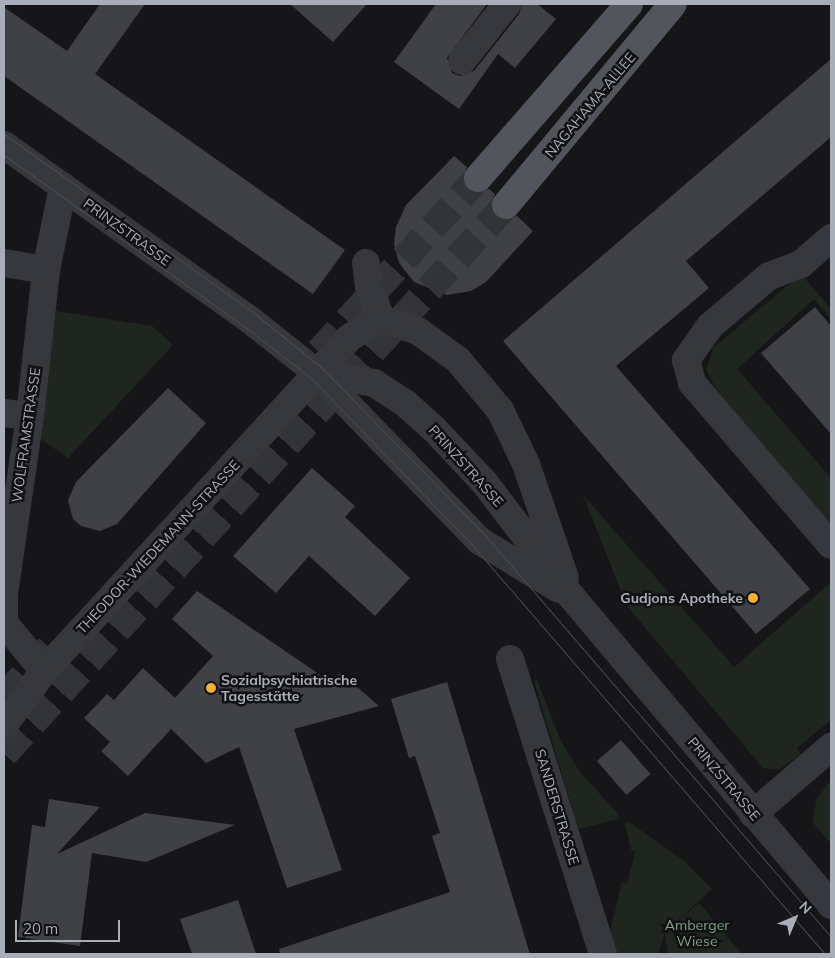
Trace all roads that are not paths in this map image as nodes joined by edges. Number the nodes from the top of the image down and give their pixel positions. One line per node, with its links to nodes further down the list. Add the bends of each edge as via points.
1 (507, 4): 4 (street)
2 (629, 4): 6 (main road)
3 (673, 4): 8 (main road, NAGAHAMA-ALLEE)
4 (462, 61)
5 (4, 145): 7 (street, PRINZSTRASSE)
6 (478, 178)
7 (63, 187): 12 (street, WOLFRAMSTRASSE); 14 (street, PRINZSTRASSE, via 249,319)
8 (506, 205)
9 (831, 238): 17 (street, via 801,264 769,276 710,326 686,360 692,382)
10 (4, 262): 12 (street)
11 (366, 264): 13 (street, via 369,286)
12 (46, 270): 16 (street, WOLFRAMSTRASSE)
13 (381, 319): 14 (street, THEODOR-WIEDEMANN-STRASSE, via 349,338); 19 (street, via 418,331 458,360 500,410 526,464)
14 (317, 373): 19 (street, via 480,541); 19 (street, PRINZSTRASSE, via 374,383 405,403 484,482); 21 (street, THEODOR-WIEDEMANN-STRASSE)
15 (4, 413): 16 (street)
16 (30, 416): 18 (street, WOLFRAMSTRASSE)
17 (831, 545)
18 (4, 594): 21 (street, WOLFRAMSTRASSE, via 4,624)
19 (571, 596): 24 (street, PRINZSTRASSE)
20 (510, 659): 26 (street, SANDERSTRASSE)
21 (44, 671): 22 (street, THEODOR-WIEDEMANN-STRASSE)
22 (4, 724)
23 (831, 747): 24 (street)
24 (753, 814): 25 (street, PRINZSTRASSE)
25 (831, 905)
26 (603, 954)

